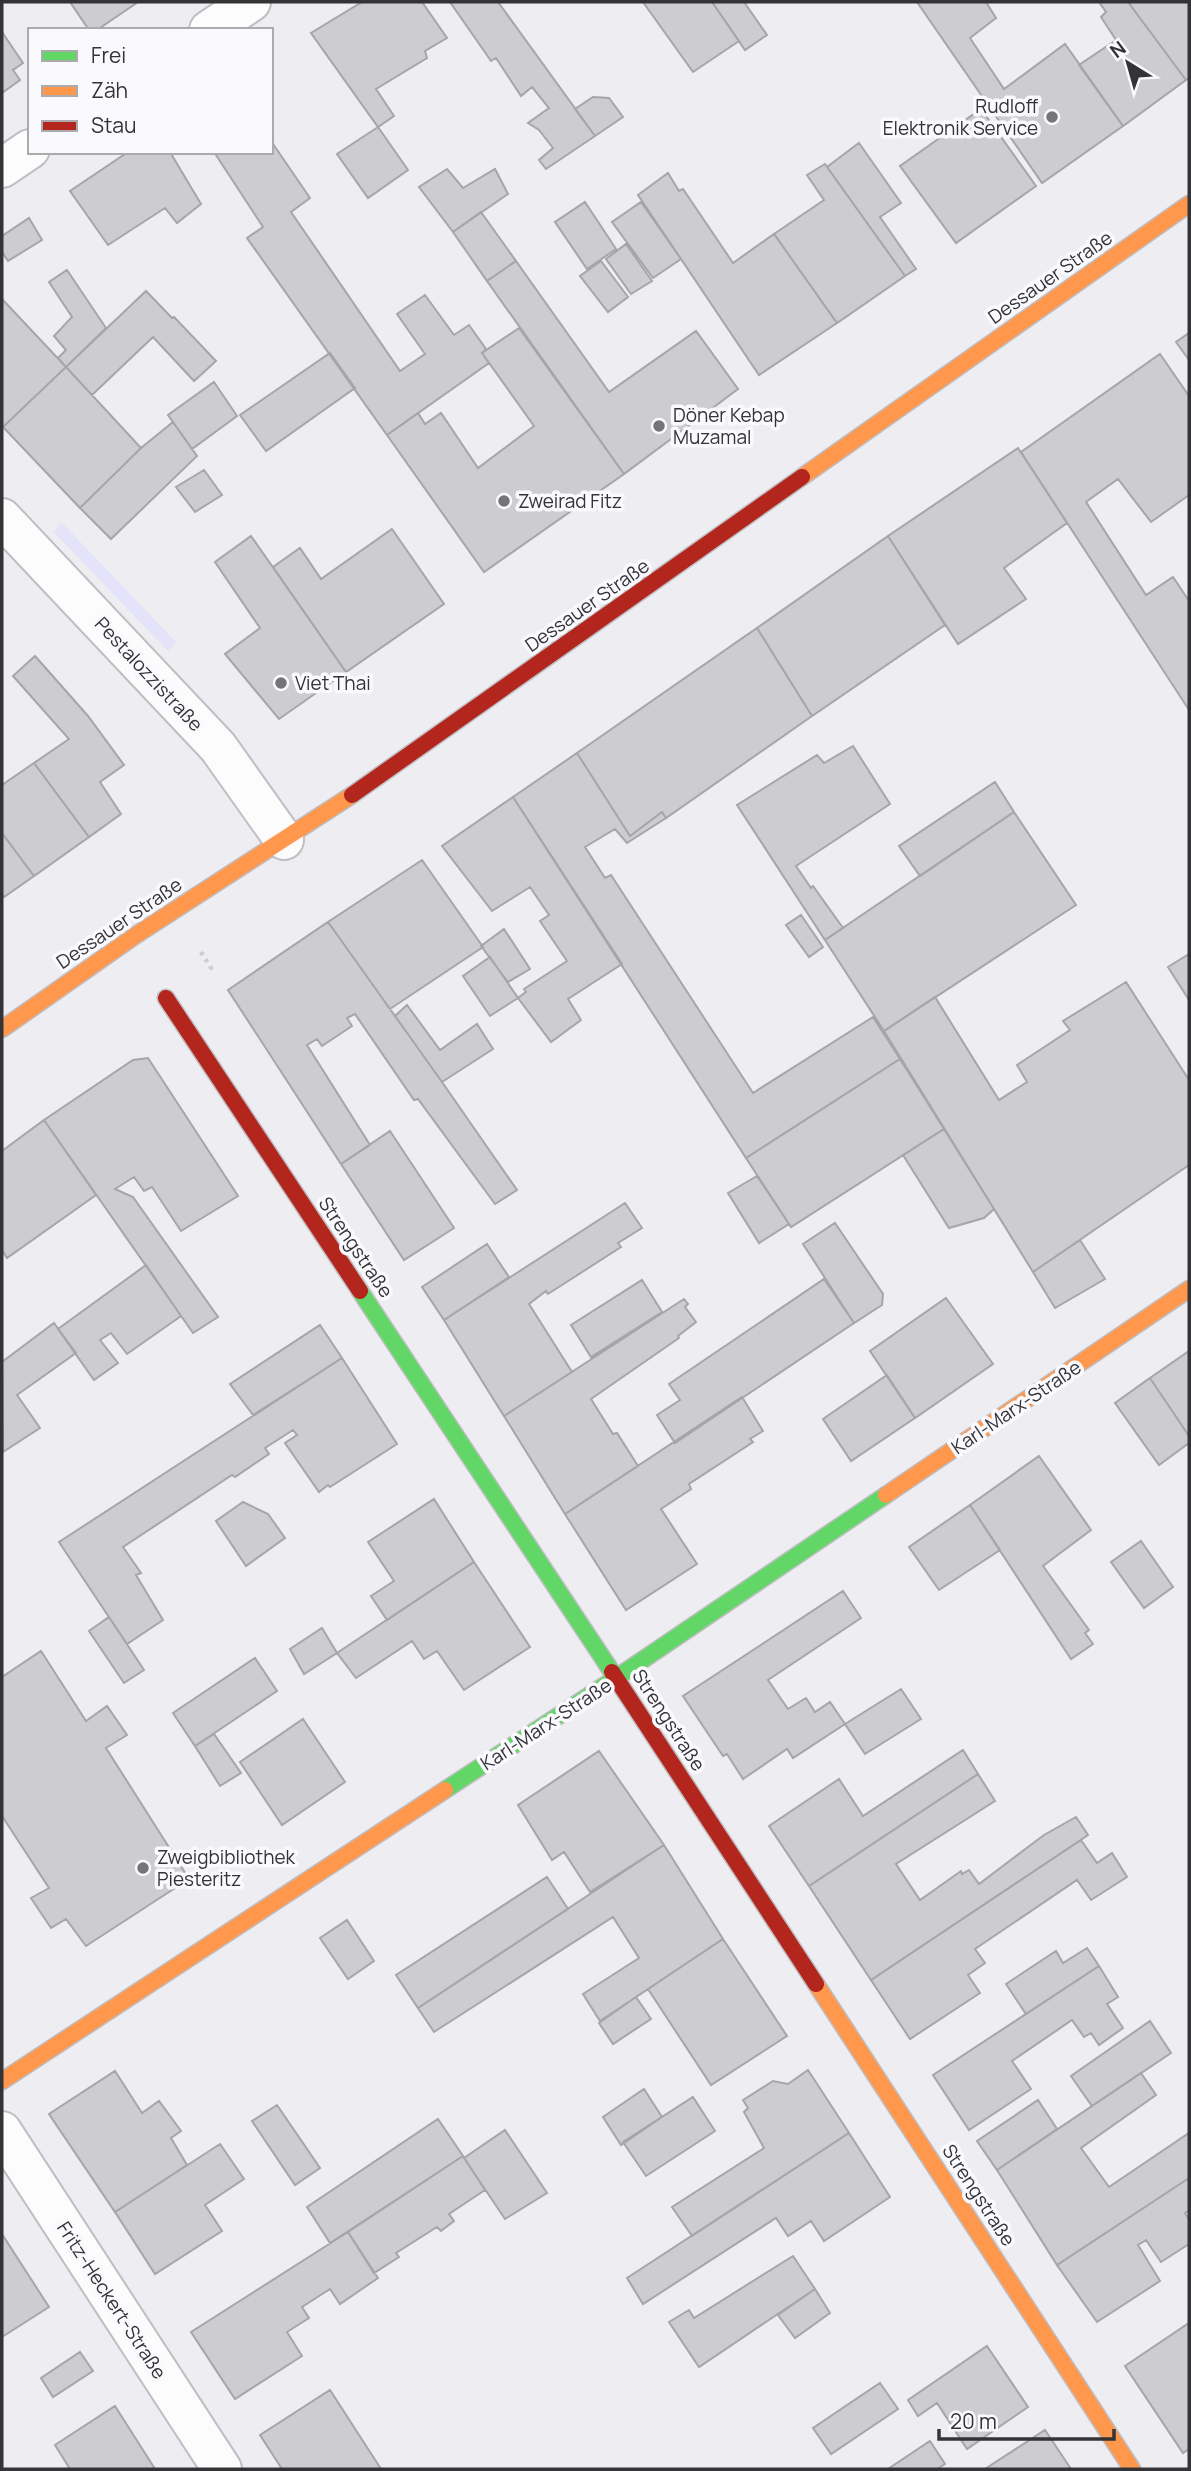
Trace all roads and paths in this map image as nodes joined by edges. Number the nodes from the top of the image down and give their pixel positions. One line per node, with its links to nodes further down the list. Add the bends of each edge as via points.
1 (251, 2): 2 (street)
2 (212, 28)
3 (28, 150): 4 (street)
4 (2, 168)
5 (1189, 204): 7 (street, Dessauer Straße)
6 (2, 518): 7 (street, Pestalozzistraße, via 218,747)
7 (284, 840): 9 (street, Dessauer Straße)
8 (166, 998): 11 (street, Strengstraße)
9 (2, 1029)
10 (1189, 1289): 11 (street, Karl-Marx-Straße)
11 (616, 1678): 12 (street, Karl-Marx-Straße); 15 (street, Strengstraße)
12 (2, 2081)
13 (3, 2136): 14 (street, Fritz-Heckert-Straße)
14 (222, 2469)
15 (1132, 2469)

